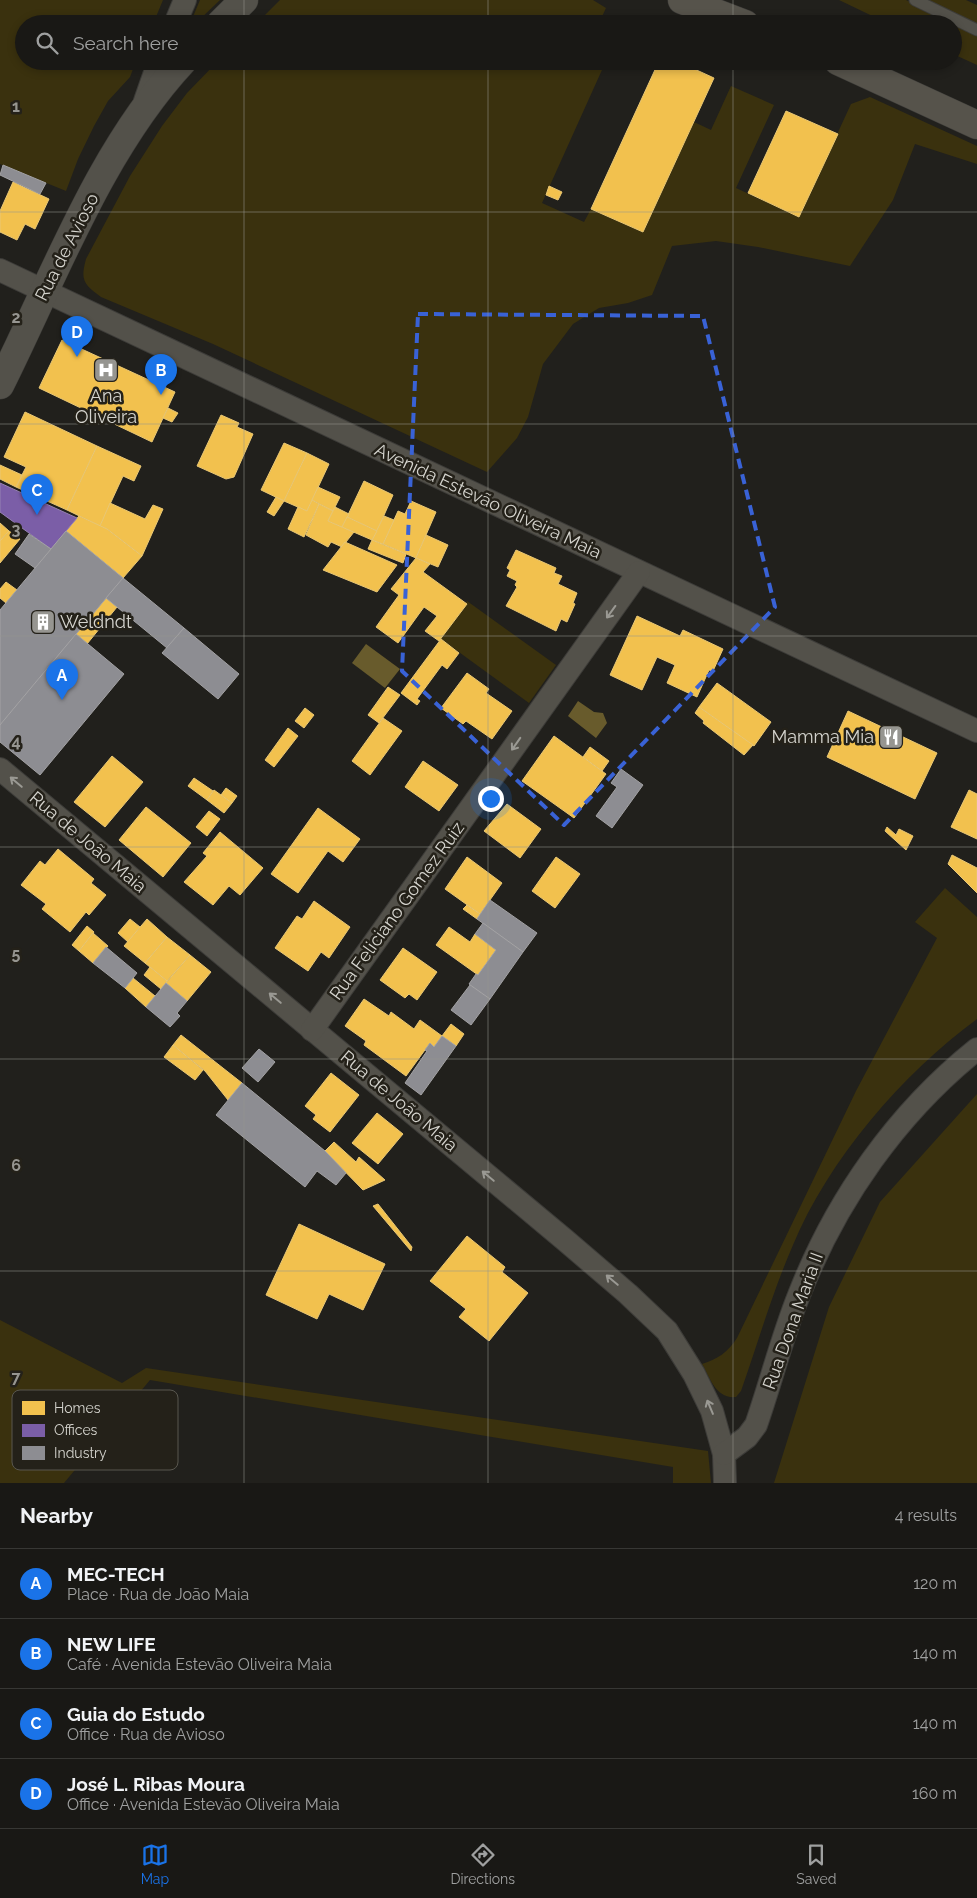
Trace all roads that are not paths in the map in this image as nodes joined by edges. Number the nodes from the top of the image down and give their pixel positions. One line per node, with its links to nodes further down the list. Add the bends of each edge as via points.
1 (185, 0): 6 (street)
2 (244, 0): 7 (street)
3 (682, 0): 8 (main road)
4 (724, 0): 9 (main road)
5 (915, 0): 10 (lane)
6 (179, 15)
7 (229, 15)
8 (720, 15)
9 (749, 15)
10 (946, 15)
11 (962, 23): 12 (lane)
12 (977, 30)
13 (157, 70): 16 (street, Rua de Avioso)
14 (175, 70): 16 (street, Rua de Avioso)
15 (858, 70): 17 (main road)
16 (140, 113): 19 (street, Rua de Avioso, via 102,177)
17 (977, 125)
18 (0, 270): 19 (street, Avenida Estevão Oliveira Maia)
19 (44, 292): 20 (street, Rua de Avioso); 21 (street, Avenida Estevão Oliveira Maia)
20 (0, 385)
21 (639, 572): 22 (street, Avenida Estevão Oliveira Maia); 24 (street, Rua Feliciano Gomez Ruiz, one-way to 24)
22 (977, 731)
23 (0, 770): 24 (street, Rua de João Maia, one-way to 23)
24 (312, 1030): 26 (street, Rua de João Maia, one-way to 24, via 712,1411 667,1331 565,1240)
25 (977, 1049): 26 (street, Rua Dona Maria II, via 926,1095 894,1131 844,1201 799,1295 756,1425 747,1437)
26 (724, 1454): 27 (street, Rua de João Maia)
27 (725, 1483)

